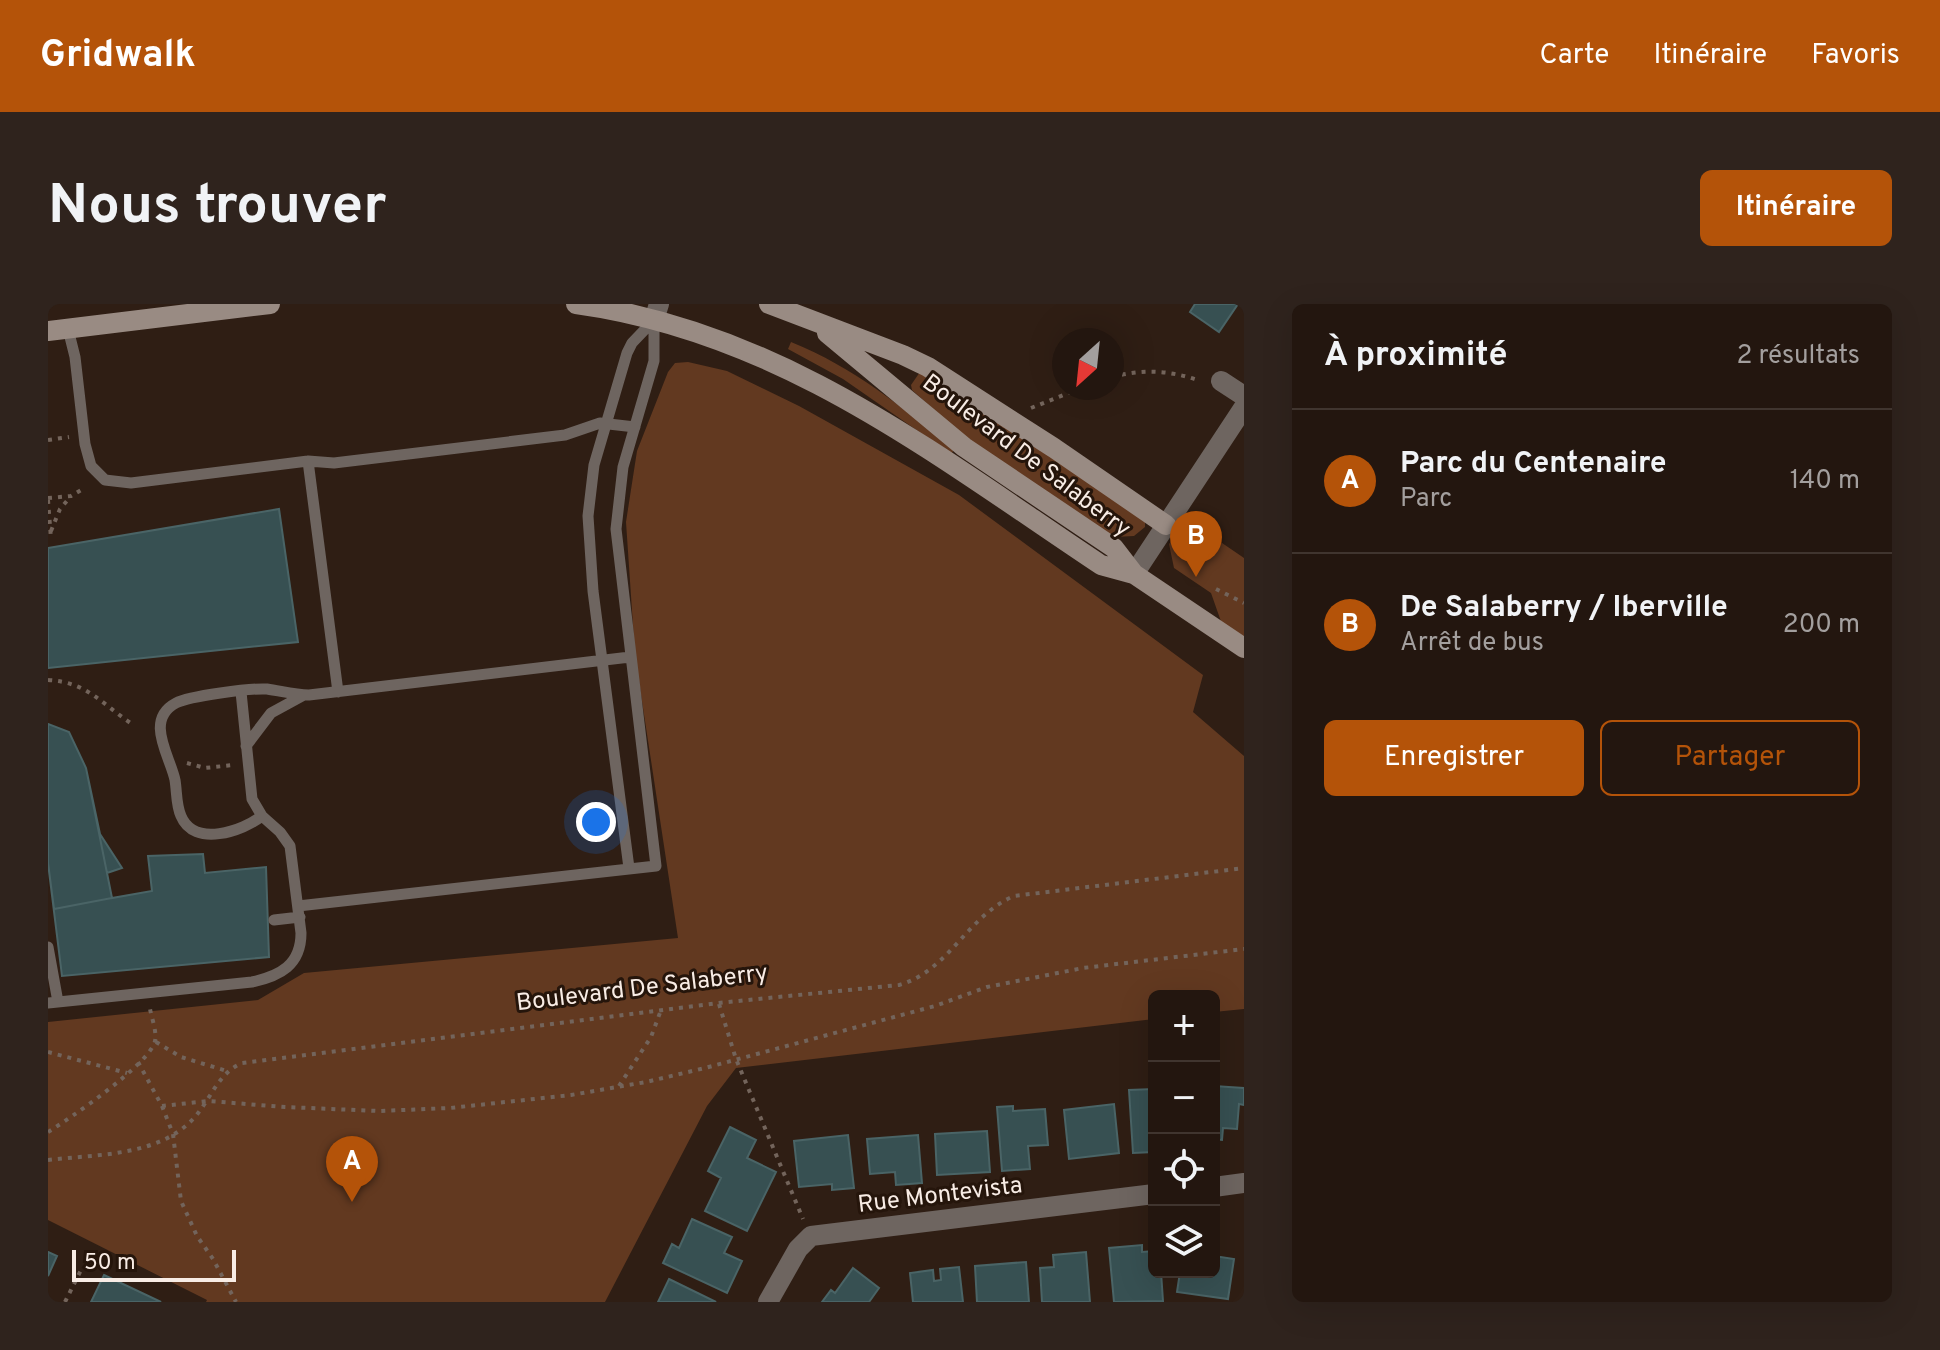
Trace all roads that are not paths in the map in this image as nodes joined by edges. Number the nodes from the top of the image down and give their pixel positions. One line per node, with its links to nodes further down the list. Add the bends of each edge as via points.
1 (270, 304): 6 (street)
2 (576, 304): 4 (street, Boulevard De Salaberry)
3 (769, 304): 5 (street, Boulevard De Salaberry)
4 (656, 312): 10 (lane, via 627,353); 11 (lane, via 654,361); 14 (street, Boulevard De Salaberry, via 813,380 896,428 1101,565)
5 (812, 321): 13 (street, Boulevard De Salaberry, via 928,367); 14 (street, Boulevard De Salaberry, via 964,447 1114,548)
6 (58, 330): 12 (lane, via 75,357 88,455 105,480 122,484)
7 (1214, 382): 8 (street)
8 (1244, 396)
9 (1244, 407): 13 (street)
10 (606, 423): 11 (lane); 12 (lane, via 550,437 334,463); 17 (lane, via 588,500)
11 (635, 427): 16 (lane, via 620,484 616,529)
12 (308, 461): 19 (lane)
13 (1166, 525): 14 (street)
14 (1134, 574): 15 (street, Boulevard De Salaberry)
15 (1244, 648)
16 (630, 657): 17 (lane); 23 (lane, via 656,866)
17 (602, 661): 19 (lane); 23 (lane)
18 (241, 692): 20 (lane, via 263,689); 21 (lane); 22 (lane, via 171,706 162,719 161,741 188,826 203,833 233,831)
19 (338, 692): 20 (lane)
20 (305, 695): 21 (lane, via 271,713)
21 (246, 746): 22 (lane, via 252,799)
22 (262, 816): 24 (lane, via 290,846)
23 (629, 868): 24 (lane)
24 (299, 911): 25 (lane); 28 (lane, via 301,943 294,962 266,979)
25 (274, 920)
26 (48, 947): 27 (lane)
27 (49, 960): 28 (lane)
28 (53, 1002)
29 (1244, 1183): 30 (street)
30 (1220, 1186)
31 (1148, 1195): 32 (street, Rue Montevista, via 811,1236)
32 (768, 1302)

